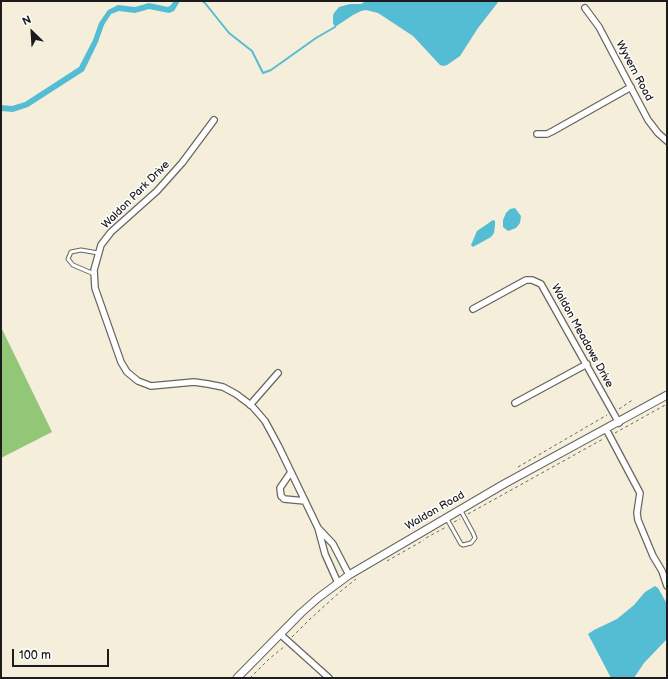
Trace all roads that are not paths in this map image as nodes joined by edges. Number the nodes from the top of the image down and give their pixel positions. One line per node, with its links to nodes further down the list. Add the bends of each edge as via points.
1 (585, 8): 2 (street, Wyvern Road, via 599,27)
2 (631, 87): 4 (street, via 553,131); 5 (street, Wyvern Road, via 648,120)
3 (214, 120): 6 (street, Waldon Park Drive, via 182,163 152,196 111,232)
4 (537, 134)
5 (667, 141)
6 (98, 253): 7 (street, Waldon Park Drive); 7 (lane, via 81,250 71,252 68,259 73,265)
7 (94, 274): 13 (street, Waldon Park Drive, via 95,288 121,362 127,372 138,381 151,386 194,382 223,387)
8 (473, 309): 9 (street, Waldon Meadows Drive, via 523,281 539,282)
9 (587, 364): 12 (street); 14 (street, Waldon Meadows Drive)
10 (278, 373): 13 (street)
11 (667, 395): 14 (street, Waldon Road)
12 (515, 403)
13 (250, 405): 16 (street, Waldon Park Drive, via 265,421)
14 (619, 422): 15 (street, Waldon Road)
15 (606, 429): 18 (street, Waldon Road); 23 (street, via 640,493 638,520)
16 (291, 472): 17 (street, Waldon Park Drive); 17 (street, via 280,488 281,496 284,499)
17 (305, 501): 20 (street, Waldon Park Drive)
18 (460, 509): 19 (street, Waldon Road); 19 (lane, via 475,538 471,543 461,544)
19 (446, 518): 21 (street, Waldon Road)
20 (318, 528): 21 (street, Waldon Park Drive, via 333,544); 22 (street, Waldon Park Drive, via 325,554)
21 (349, 575): 22 (street, Waldon Road)
22 (338, 583): 24 (street, Waldon Road)
23 (667, 586)
24 (280, 634): 25 (street, Waldon Road); 26 (street)
25 (237, 678)
26 (329, 678)

